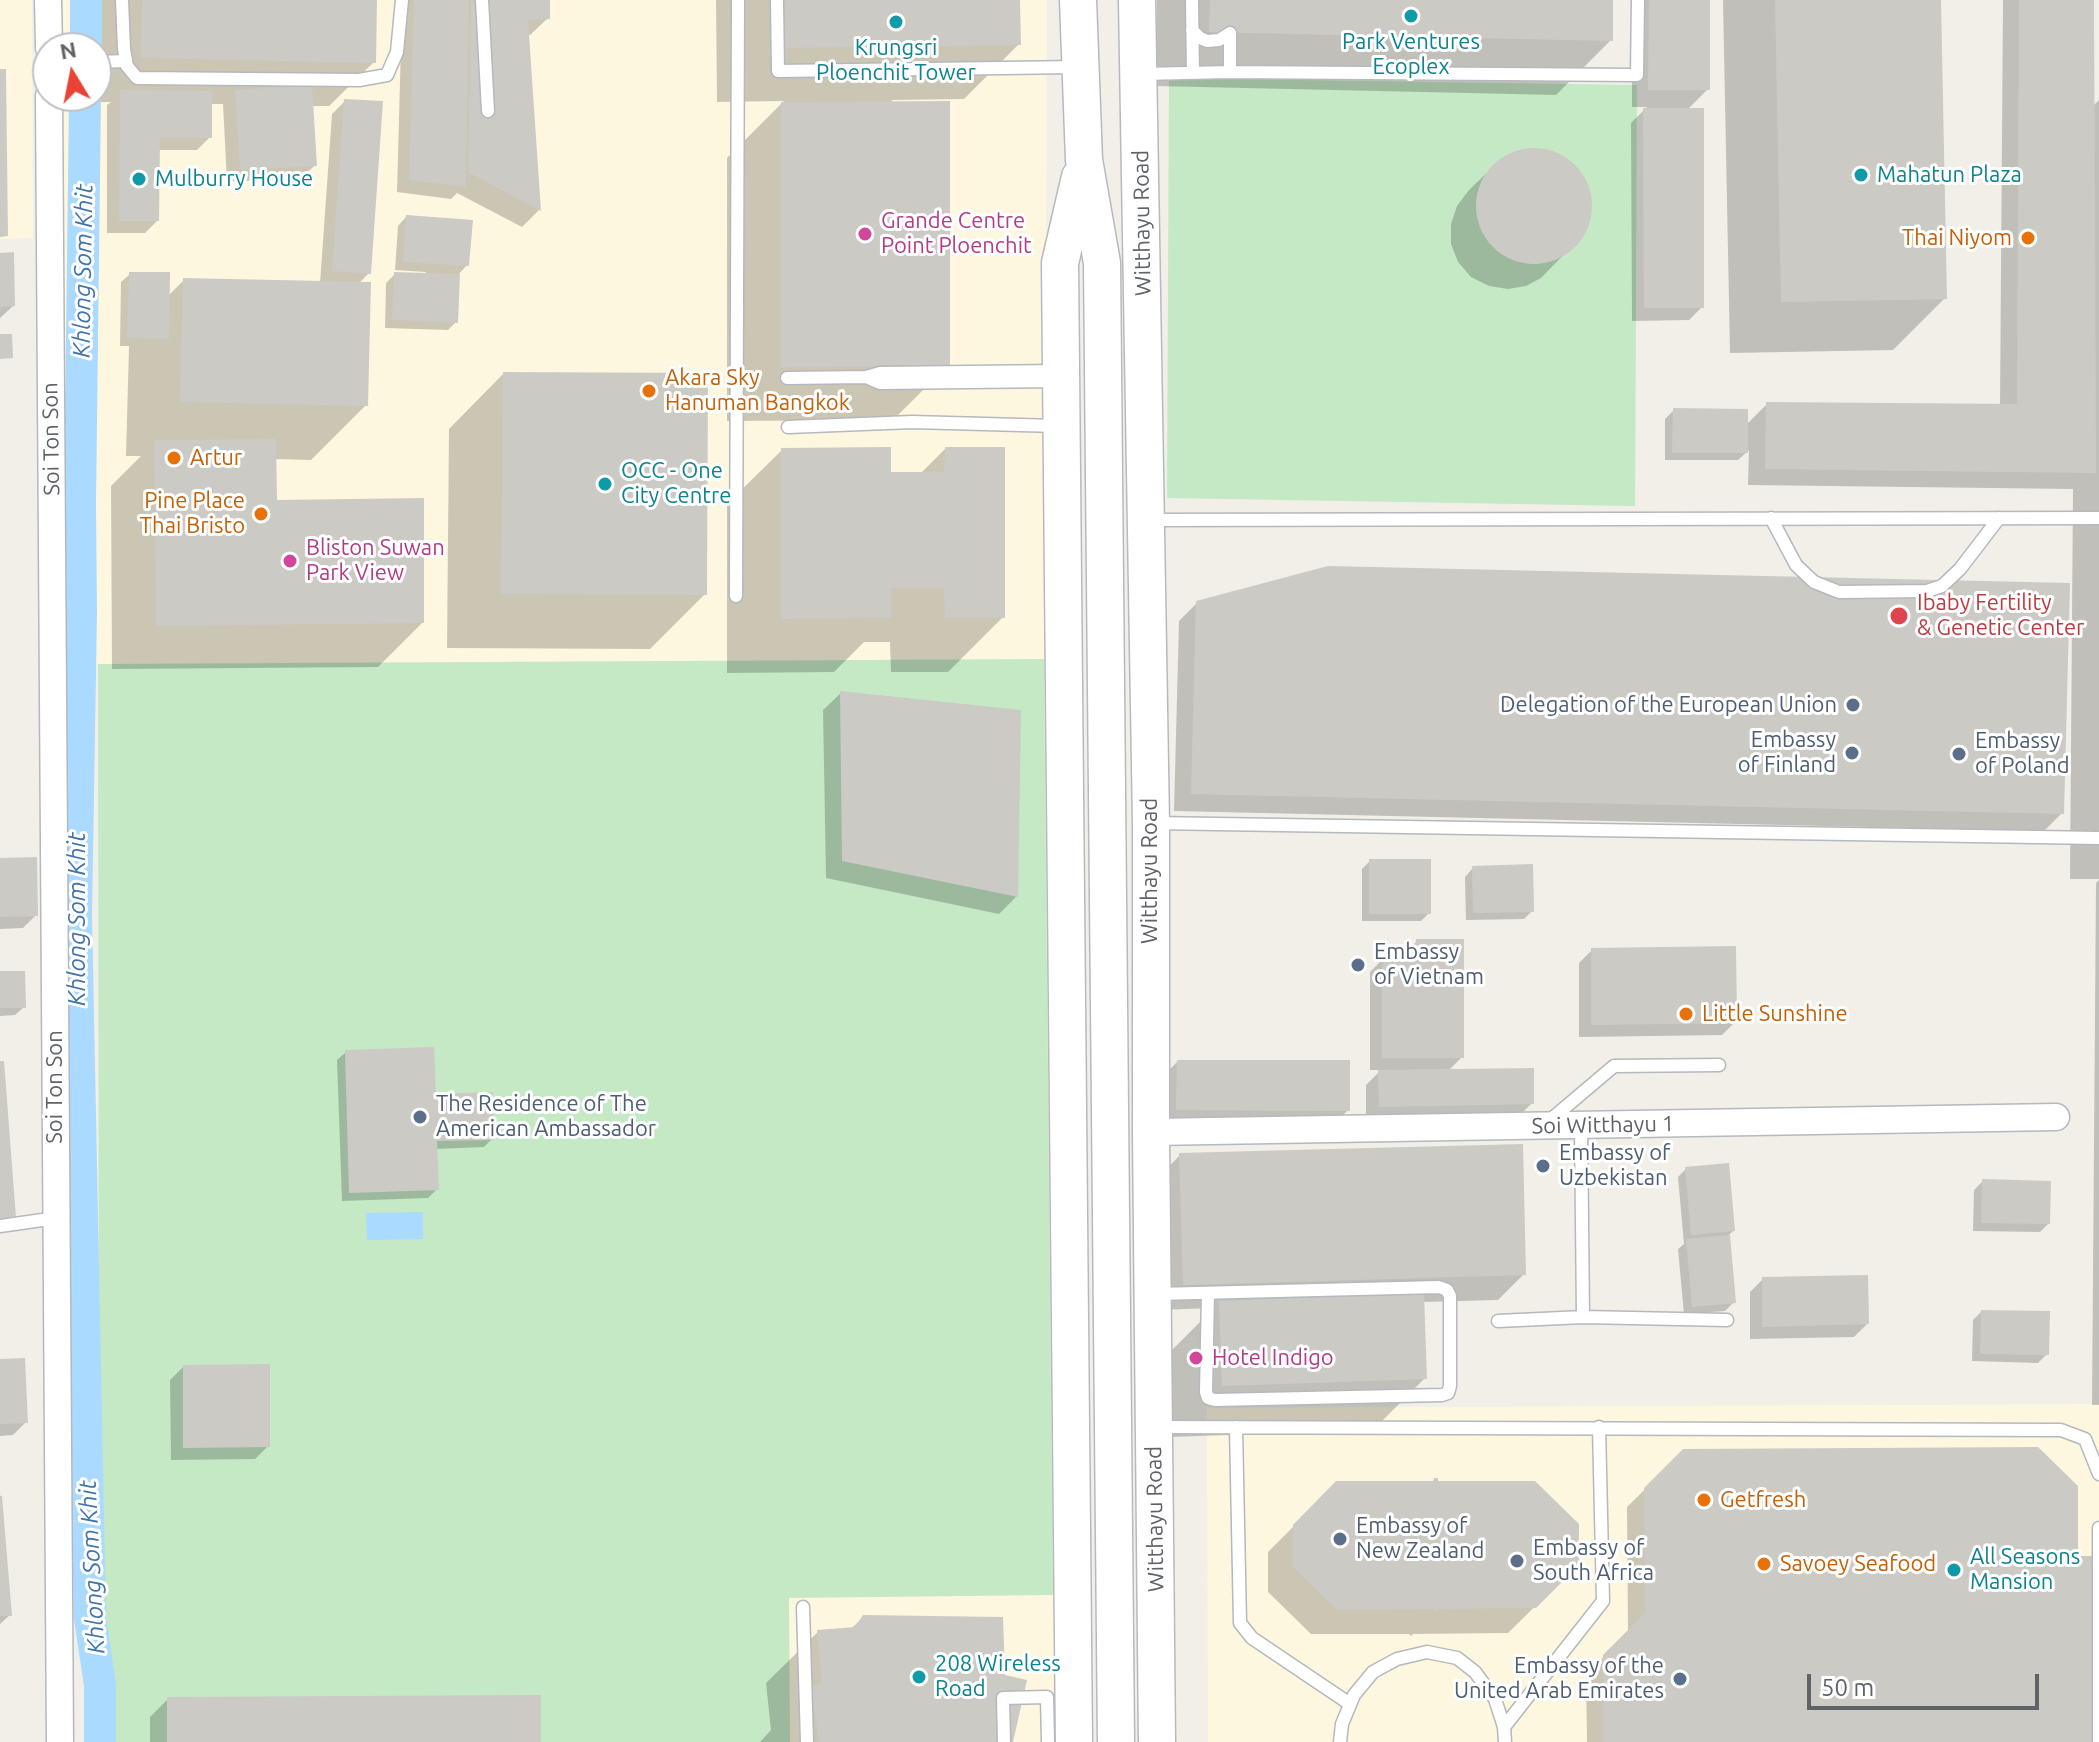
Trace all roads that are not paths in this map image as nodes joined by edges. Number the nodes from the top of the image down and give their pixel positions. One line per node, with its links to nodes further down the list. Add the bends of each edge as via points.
1 (48, 0): 12 (street)
2 (122, 0): 14 (lane)
3 (402, 0): 14 (lane, via 397,52 387,75 359,80 137,78)
4 (482, 0): 19 (lane)
5 (738, 0): 30 (lane)
6 (777, 0): 15 (lane, via 778,71)
7 (1078, 0): 15 (main road, Witthayu Road)
8 (1137, 0): 18 (main road, Witthayu Road)
9 (1192, 0): 11 (lane)
10 (1638, 0): 16 (lane, via 1637,75)
11 (1192, 30): 16 (lane, via 1207,41 1230,33); 17 (lane)
12 (49, 32)
13 (112, 61): 14 (lane)
14 (125, 61)
15 (1080, 67): 21 (main road, Witthayu Road)
16 (1230, 72): 17 (lane)
17 (1193, 73): 18 (lane)
18 (1139, 74): 29 (main road, Witthayu Road)
19 (488, 111)
20 (49, 112): 38 (street, Soi Ton Son)
21 (1084, 160): 22 (main road, Witthayu Road, via 1060,263); 58 (main road, Witthayu Road, via 1102,263)
22 (1061, 376): 23 (lane, via 880,383 866,377); 24 (main road, Witthayu Road)
23 (787, 378)
24 (1061, 426): 25 (lane, via 912,422); 57 (main road, Witthayu Road)
25 (788, 427)
26 (1771, 518): 27 (lane); 27 (lane, via 1796,565 1814,582 1839,592 1927,591 1942,586); 29 (lane)
27 (1999, 518): 28 (lane)
28 (2099, 518)
29 (1145, 520): 31 (main road, Witthayu Road)
30 (736, 596)
31 (1151, 823): 32 (lane); 37 (main road, Witthayu Road)
32 (2099, 838)
33 (1719, 1065): 36 (lane, via 1614,1066)
34 (2056, 1117): 35 (street, Soi Witthayu 1)
35 (1581, 1125): 36 (street, Soi Witthayu 1); 42 (lane)
36 (1544, 1126): 37 (street, Soi Witthayu 1)
37 (1151, 1132): 41 (main road, Witthayu Road)
38 (56, 1218): 39 (lane); 53 (street, Soi Ton Son)
39 (0, 1226)
40 (1208, 1293): 40 (lane, via 1208,1398 1448,1393 1447,1290); 41 (lane)
41 (1153, 1294): 45 (main road, Witthayu Road)
42 (1583, 1317): 43 (lane); 44 (lane)
43 (1727, 1320)
44 (1498, 1321)
45 (1154, 1427): 46 (lane); 59 (main road, Witthayu Road)
46 (1236, 1427): 47 (lane); 51 (lane, via 1240,1623 1252,1638)
47 (1599, 1427): 48 (lane, via 2061,1430 2085,1439); 52 (lane, via 1603,1601)
48 (2099, 1474)
49 (2099, 1528): 62 (lane)
50 (803, 1607): 54 (lane)
51 (1350, 1704): 52 (lane, via 1373,1672 1427,1652 1457,1658 1475,1672 1495,1699); 60 (lane)
52 (1504, 1727): 61 (lane)
53 (60, 1742)
54 (807, 1742)
55 (1004, 1742): 56 (lane, via 1003,1698 1047,1697)
56 (1048, 1742)
57 (1074, 1742)
58 (1116, 1742)
59 (1157, 1742)
60 (1340, 1742)
61 (1505, 1742)
62 (2099, 1742)

